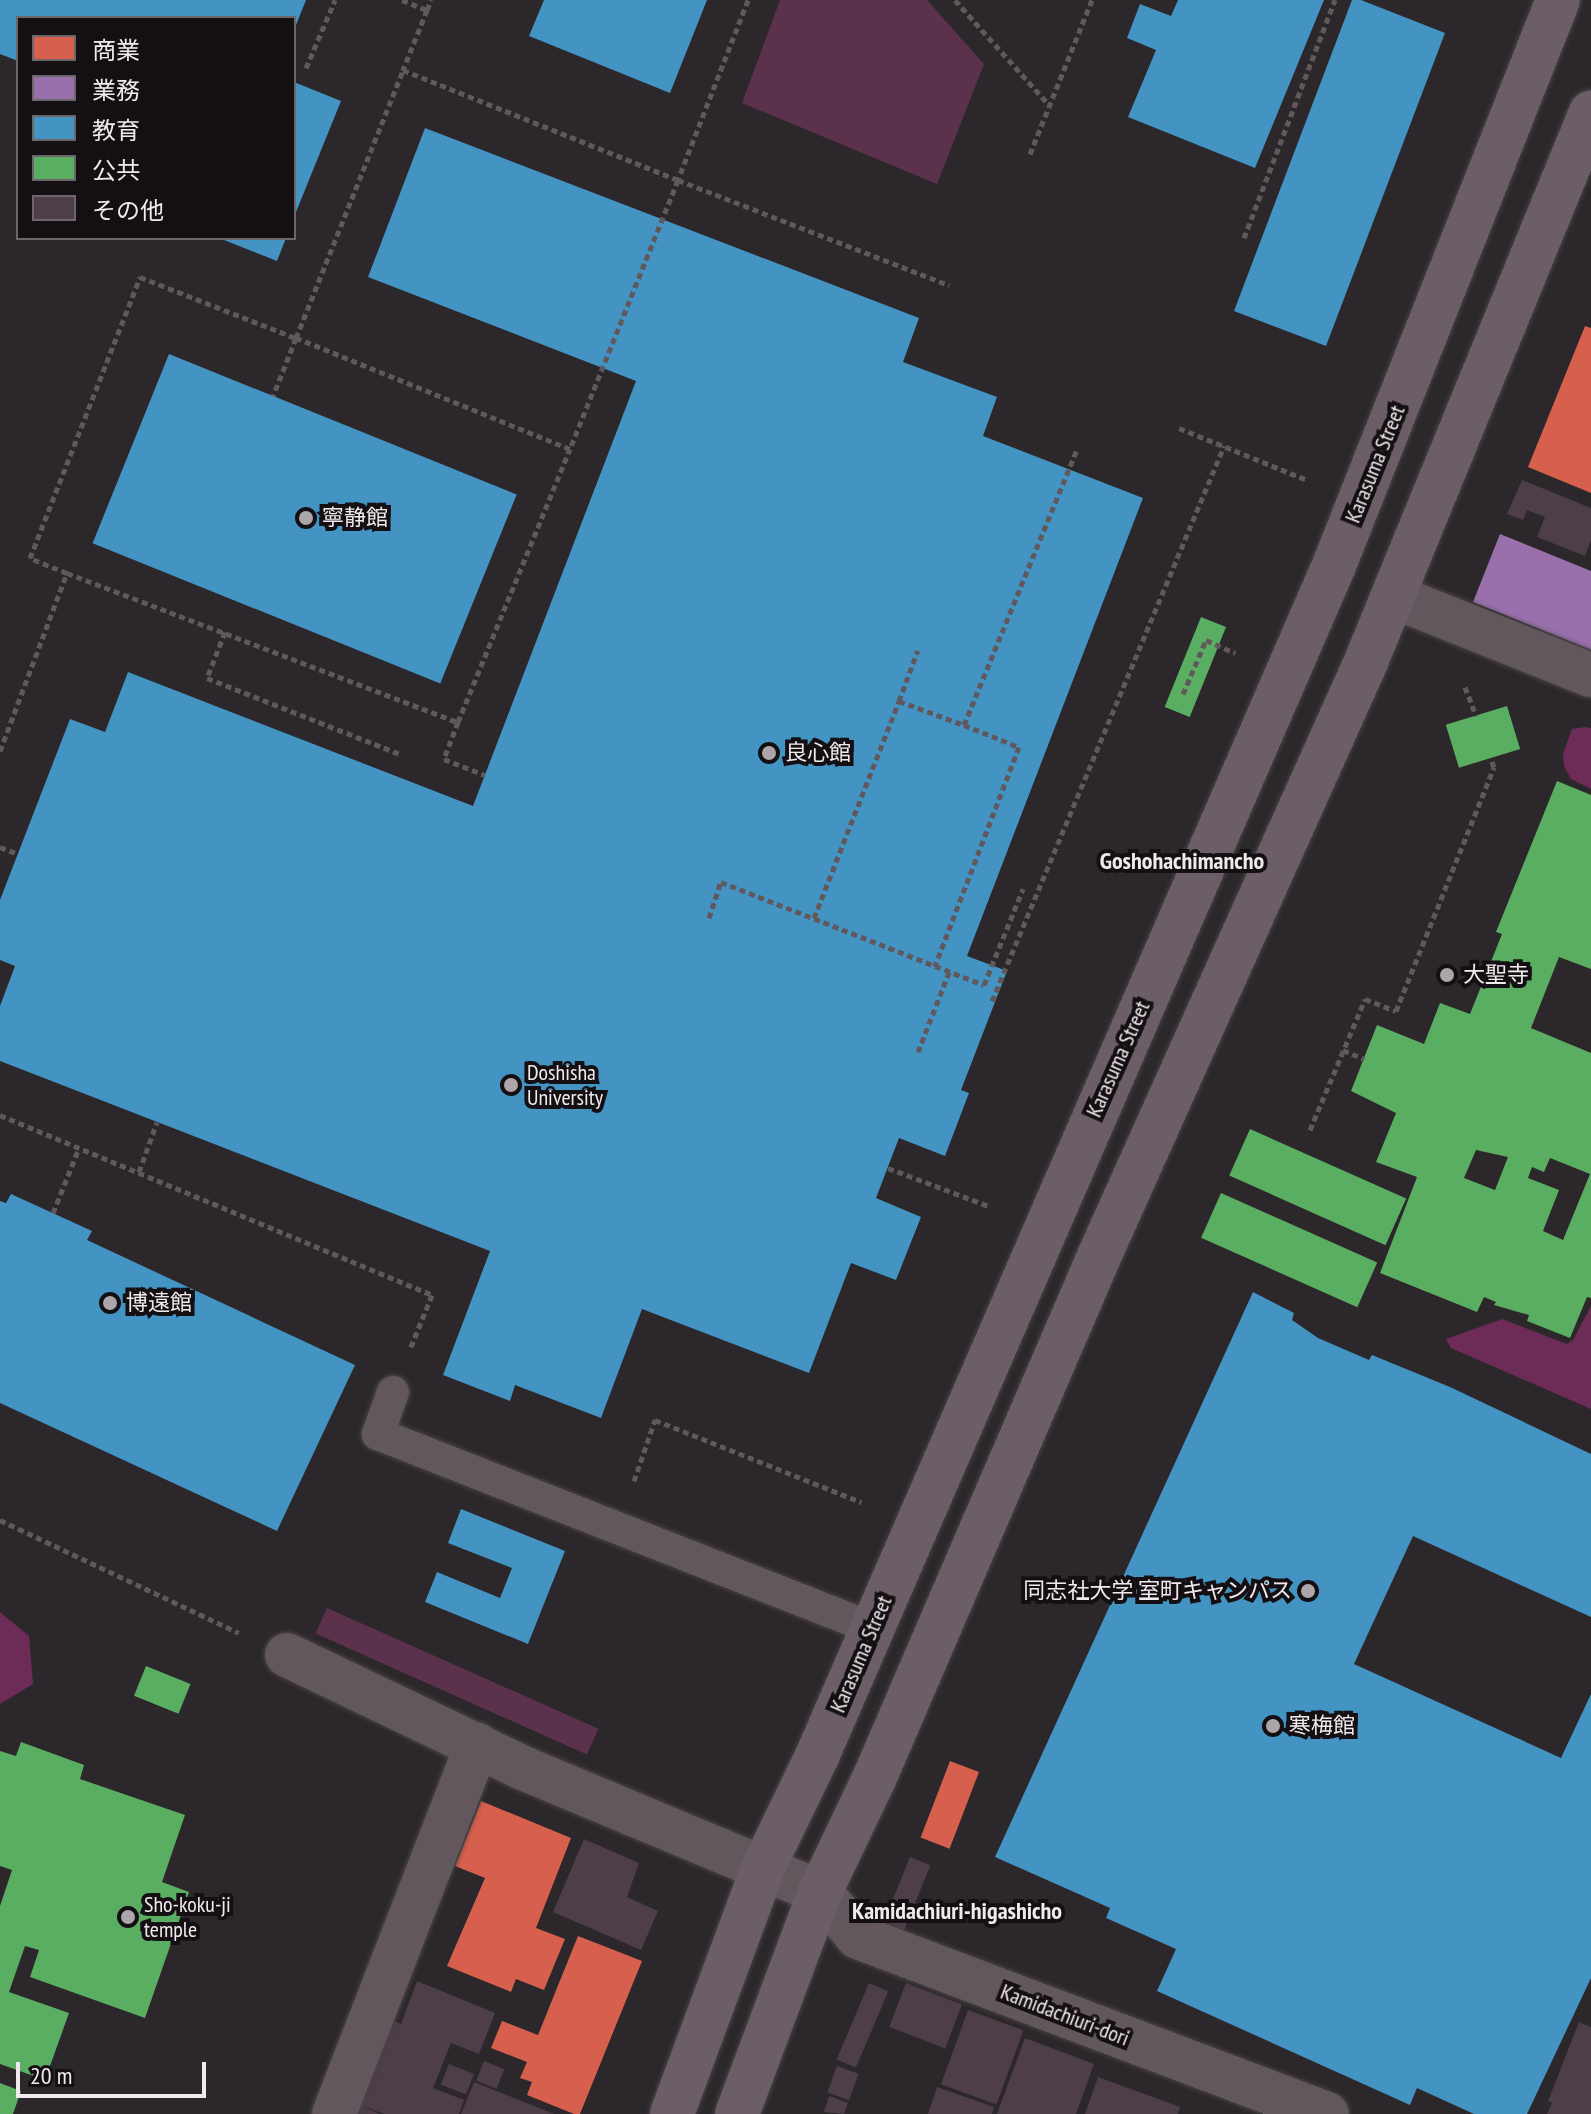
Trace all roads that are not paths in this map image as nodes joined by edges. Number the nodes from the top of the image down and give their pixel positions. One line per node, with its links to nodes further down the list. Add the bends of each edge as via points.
1 (1558, 0): 6 (highway, Karasuma Street, via 1333,568)
2 (1591, 112): 3 (highway)
3 (1393, 596): 4 (street); 10 (highway)
4 (1591, 675)
5 (393, 1392): 6 (lane, via 378,1434)
6 (872, 1628): 9 (highway, Karasuma Street)
7 (287, 1655): 8 (street)
8 (477, 1745): 9 (street); 11 (street)
9 (763, 1868): 10 (street); 12 (highway, Karasuma Street)
10 (820, 1892): 13 (highway); 14 (street, Kamidachiuri-dori, via 858,1937)
11 (334, 2114)
12 (672, 2114)
13 (737, 2114)
14 (1327, 2114)

